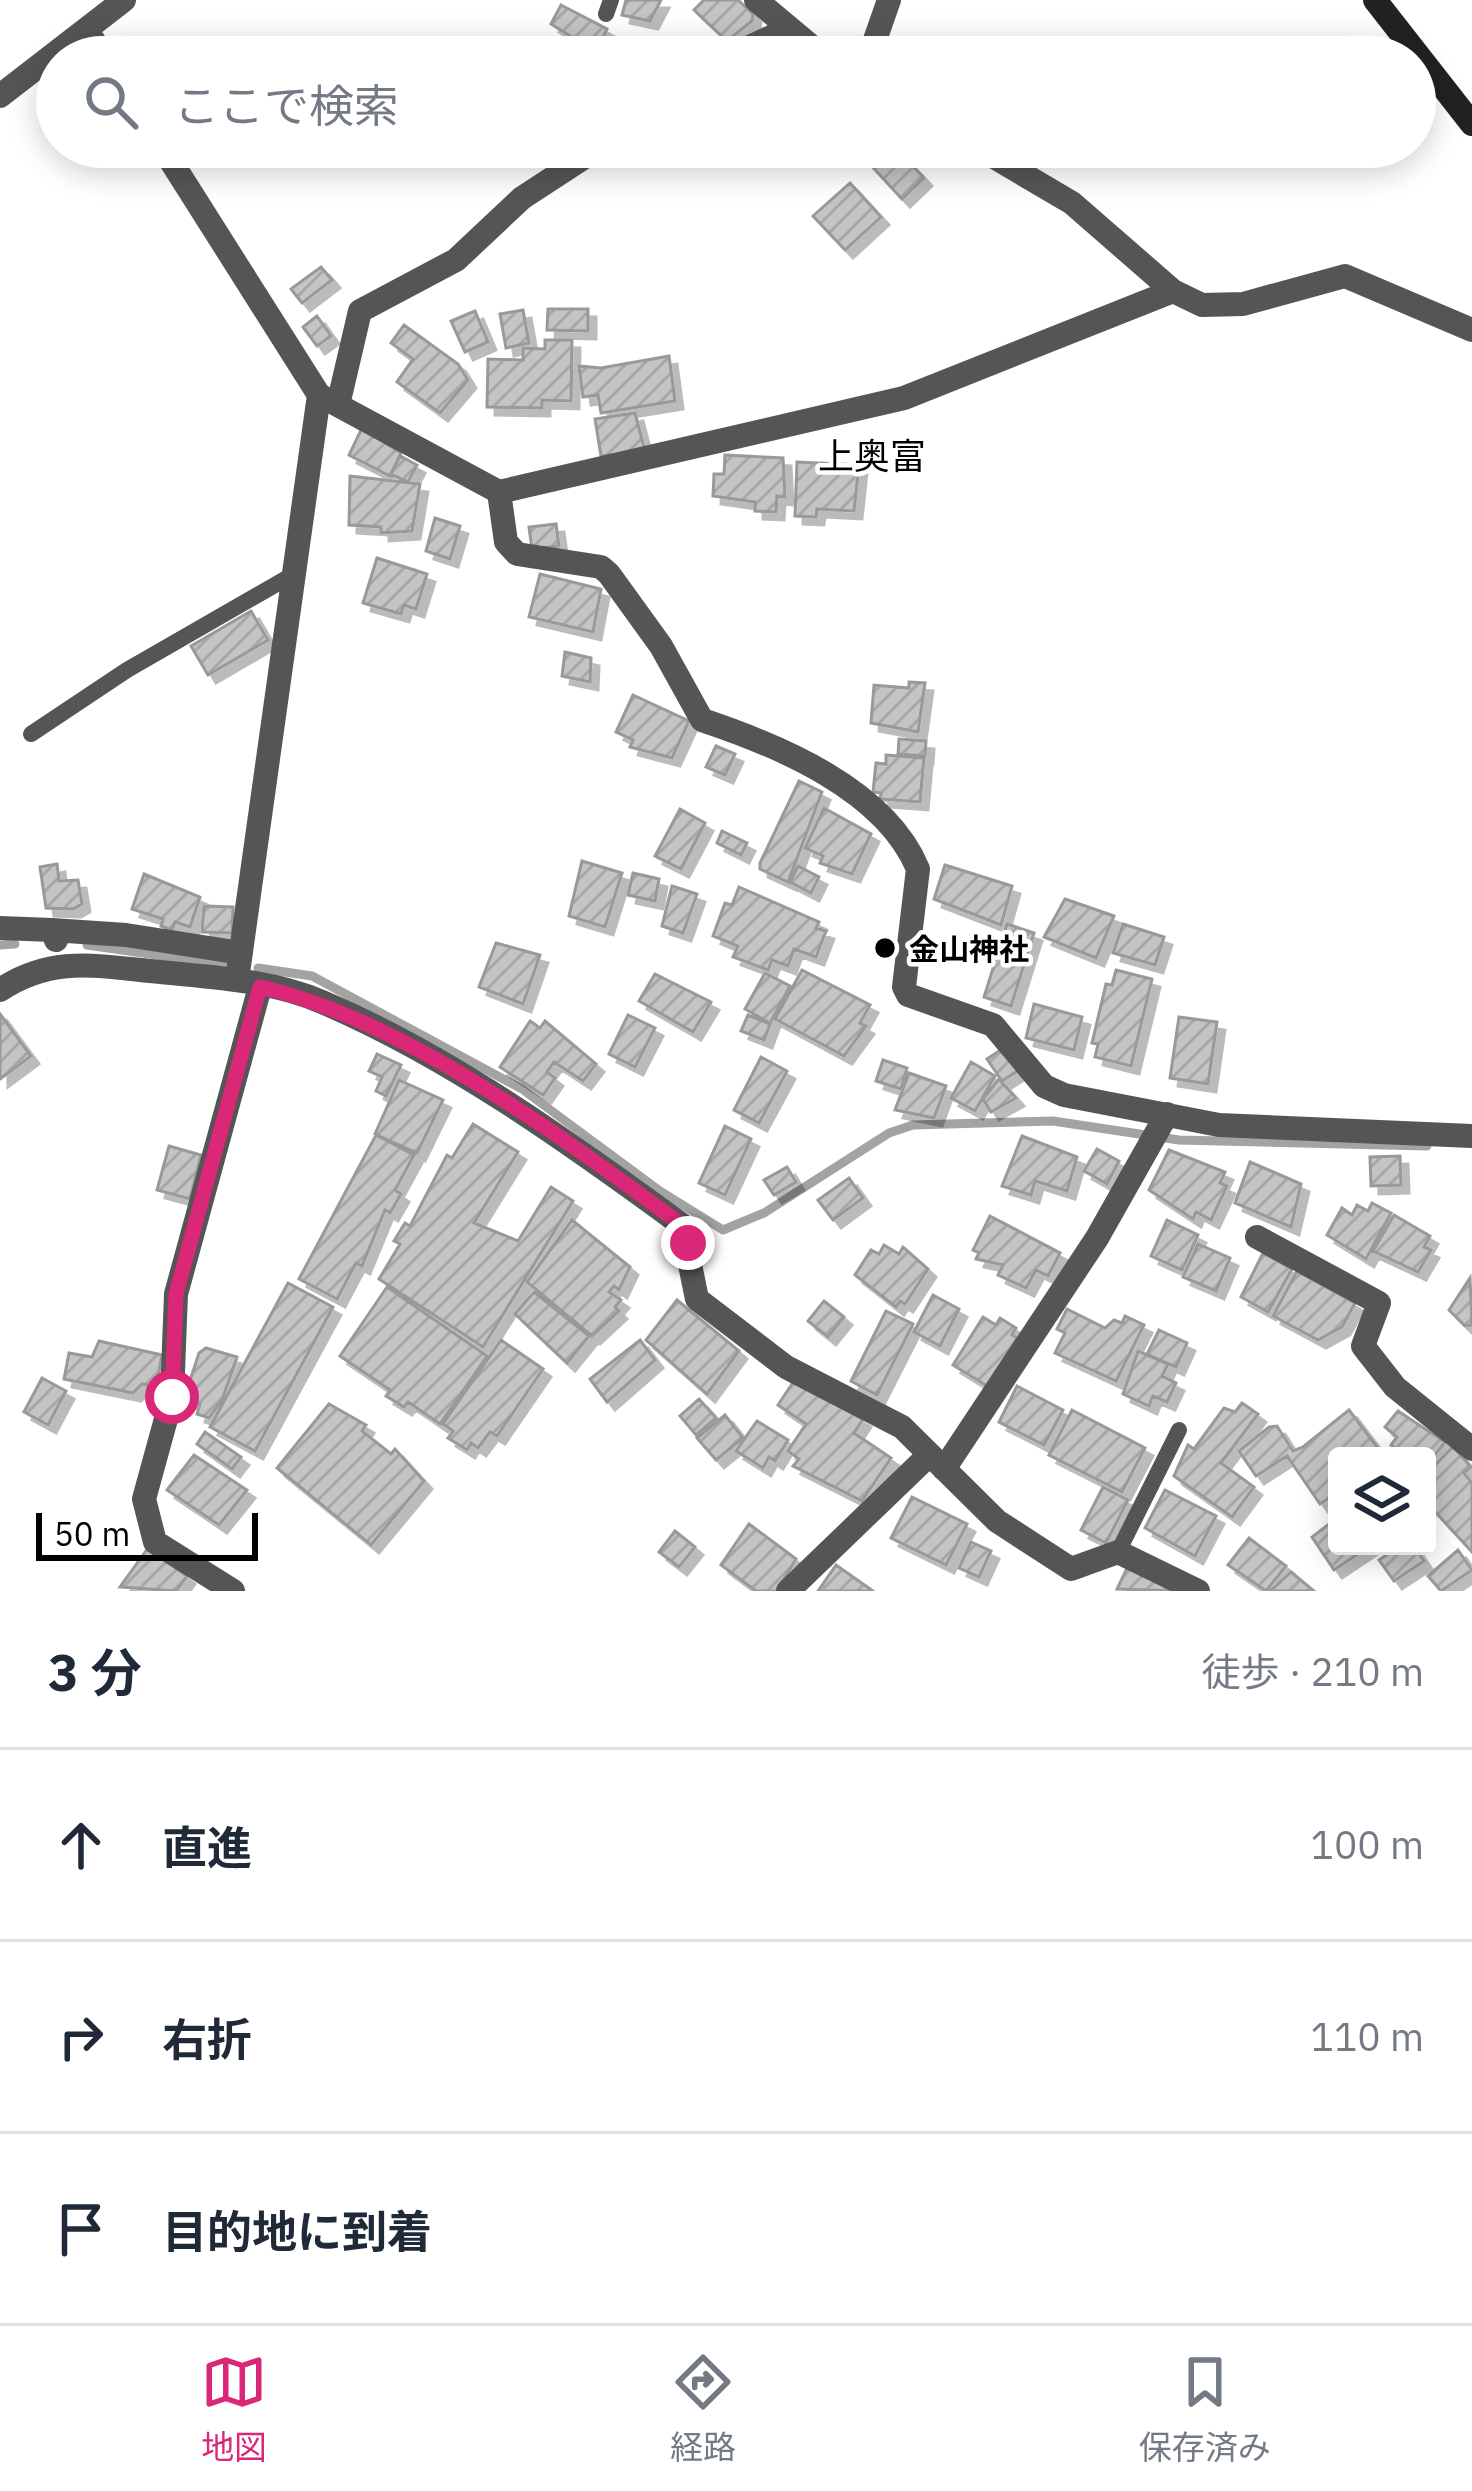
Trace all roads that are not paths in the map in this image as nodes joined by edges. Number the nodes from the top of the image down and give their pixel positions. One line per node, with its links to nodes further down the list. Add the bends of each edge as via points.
1 (124, 0): 6 (street)
2 (756, 0): 5 (street)
3 (890, 0): 11 (street)
4 (1376, 0): 12 (main road)
5 (788, 29): 9 (street); 10 (street)
6 (88, 32): 7 (street); 8 (street)
7 (82, 36)
8 (91, 36)
9 (773, 36)
10 (797, 36)
11 (876, 36)
12 (1404, 36)
13 (36, 70): 15 (street)
14 (1436, 78): 16 (main road)
15 (0, 96)
16 (1472, 124)
17 (176, 168): 22 (street)
18 (568, 168): 22 (street, via 456,260 361,310)
19 (1013, 168): 20 (street, via 1072,202)
20 (1173, 291): 21 (street, via 1202,305 1243,304 1345,276); 23 (street, via 904,398)
21 (1472, 330)
22 (328, 400): 23 (street); 24 (street)
23 (499, 492): 32 (street, via 506,542 517,554 609,574 701,719 807,760 902,842 918,869 908,995 993,1025 1044,1086)
24 (294, 574): 25 (lane); 28 (street)
25 (31, 734)
26 (0, 928): 27 (street)
27 (52, 930): 28 (street); 29 (street)
28 (241, 953): 30 (street)
29 (64, 963): 30 (street); 31 (street)
30 (248, 984): 37 (street, via 318,1000 611,1173 682,1225 697,1298 786,1367 902,1427); 39 (street, via 176,1294 172,1397 144,1499 155,1542)
31 (0, 990)
32 (1167, 1114): 33 (street, via 1219,1125); 37 (street, via 1097,1238)
33 (1472, 1136)
34 (1257, 1238): 36 (street, via 1378,1303 1363,1346 1395,1387)
35 (1179, 1430): 38 (lane)
36 (1472, 1449)
37 (936, 1463): 38 (street, via 997,1522 1071,1570); 40 (street)
38 (1118, 1552): 41 (street)
39 (233, 1591)
40 (788, 1591)
41 (1198, 1591)

